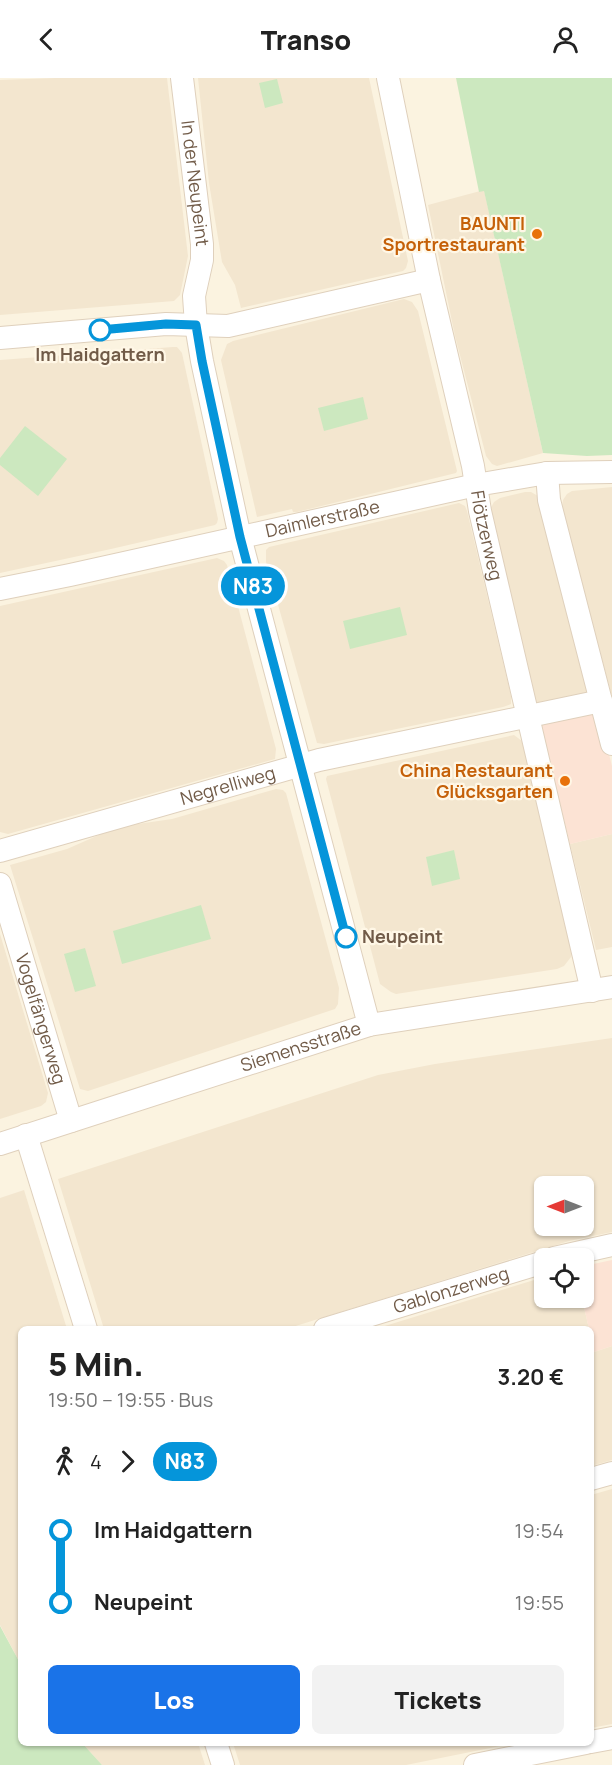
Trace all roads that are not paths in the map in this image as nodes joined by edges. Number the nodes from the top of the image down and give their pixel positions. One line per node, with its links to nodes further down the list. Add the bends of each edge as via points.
1 (182, 78): 4 (street, In der Neupeint, via 202,244 194,296)
2 (388, 78): 3 (street, Flötzerweg)
3 (429, 280): 4 (street, via 228,326); 8 (street, Flötzerweg)
4 (196, 325): 5 (street); 9 (street, In der Neupeint)
5 (0, 338)
6 (612, 472): 7 (street, Daimlerstraße)
7 (547, 473): 8 (street, Daimlerstraße); 11 (street, via 549,500)
8 (476, 485): 9 (street, Daimlerstraße); 12 (street, Flötzerweg)
9 (240, 537): 10 (street, Daimlerstraße); 14 (street, In der Neupeint)
10 (0, 589)
11 (601, 701): 12 (street, Negrelliweg); 13 (street)
12 (529, 717): 14 (street, Negrelliweg); 17 (street, Flötzerweg)
13 (612, 744)
14 (301, 765): 15 (street, Negrelliweg); 18 (street, In der Neupeint)
15 (0, 851)
16 (0, 884): 19 (street, Vogelfängerweg)
17 (602, 989): 18 (street, Siemensstraße)
18 (369, 1025): 19 (street, Siemensstraße)
19 (71, 1121): 20 (street, Siemensstraße)
20 (26, 1135): 21 (street, Siemensstraße); 25 (street)
21 (0, 1144)
22 (612, 1245): 23 (street)
23 (594, 1249)
24 (534, 1265): 26 (street, Gablonzerweg)
25 (85, 1326)
26 (335, 1326)
27 (612, 1473): 28 (street)
28 (594, 1478)
29 (612, 1738): 30 (street)
30 (594, 1741)
31 (217, 1746): 33 (street)
32 (571, 1746): 34 (street)
33 (223, 1765)
34 (476, 1765)

